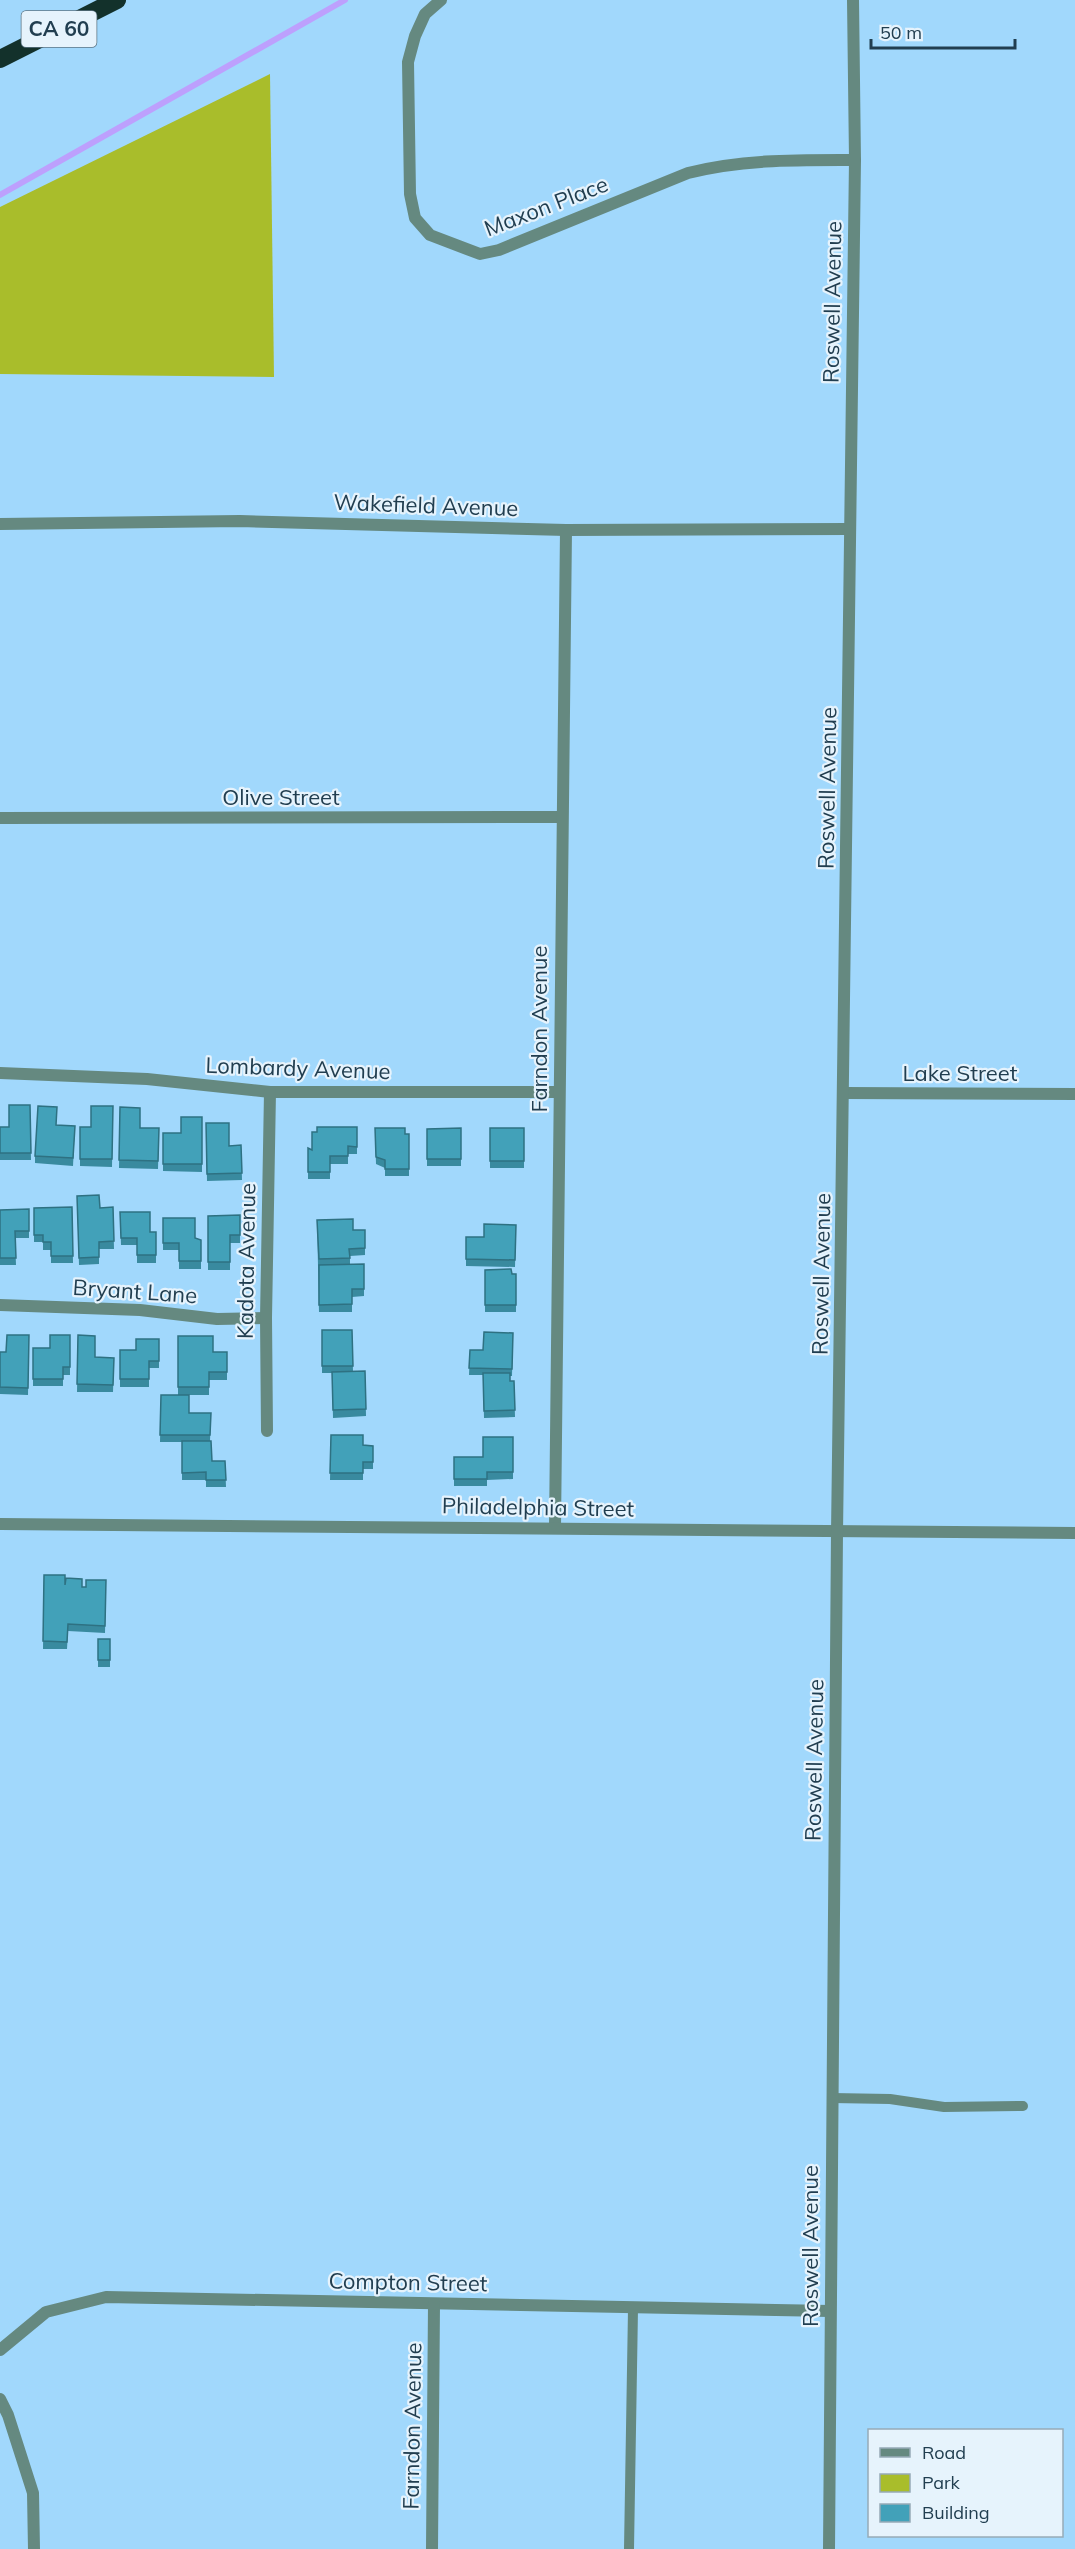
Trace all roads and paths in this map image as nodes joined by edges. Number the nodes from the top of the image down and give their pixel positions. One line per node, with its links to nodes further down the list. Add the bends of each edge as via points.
1 (117, 0): 4 (highway, CA 60)
2 (441, 0): 5 (street, Maxon Place, via 425,14 408,62 410,194 416,218 430,235 459,248 480,254 500,250 714,166)
3 (853, 0): 5 (street, Roswell Avenue)
4 (0, 59)
5 (855, 160): 7 (street, Roswell Avenue)
6 (0, 524): 8 (street, Wakefield Avenue, via 240,521)
7 (850, 529): 8 (street, Wakefield Avenue); 14 (street, Roswell Avenue)
8 (566, 530): 9 (street, Farndon Avenue)
9 (561, 817): 10 (street, Olive Street); 13 (street, Farndon Avenue)
10 (0, 818)
11 (0, 1073): 12 (street, Lombardy Avenue, via 147,1079)
12 (270, 1092): 13 (street, Lombardy Avenue); 17 (street, Kadota Avenue)
13 (559, 1092): 20 (street, Farndon Avenue)
14 (844, 1093): 15 (street, Lake Street); 21 (street, Roswell Avenue)
15 (1075, 1095)
16 (0, 1305): 17 (street, Bryant Lane, via 140,1310 217,1319)
17 (266, 1318): 18 (street, Kadota Avenue)
18 (267, 1431)
19 (0, 1524): 20 (street, Philadelphia Street)
20 (555, 1528): 21 (street, Philadelphia Street)
21 (837, 1533): 22 (street, Philadelphia Street); 23 (street, Roswell Avenue)
22 (1075, 1533)
23 (832, 2098): 24 (lane, via 890,2099 944,2108); 27 (street, Roswell Avenue)
24 (1023, 2106)
25 (434, 2304): 26 (street, Compton Street); 28 (street, Compton Street, via 106,2297 46,2312); 31 (street, Farndon Avenue)
26 (633, 2309): 27 (street, Compton Street); 32 (lane)
27 (830, 2311): 33 (street, Roswell Avenue)
28 (0, 2350)
29 (0, 2399): 30 (street, via 33,2493)
30 (34, 2549)
31 (432, 2549)
32 (629, 2549)
33 (829, 2549)

